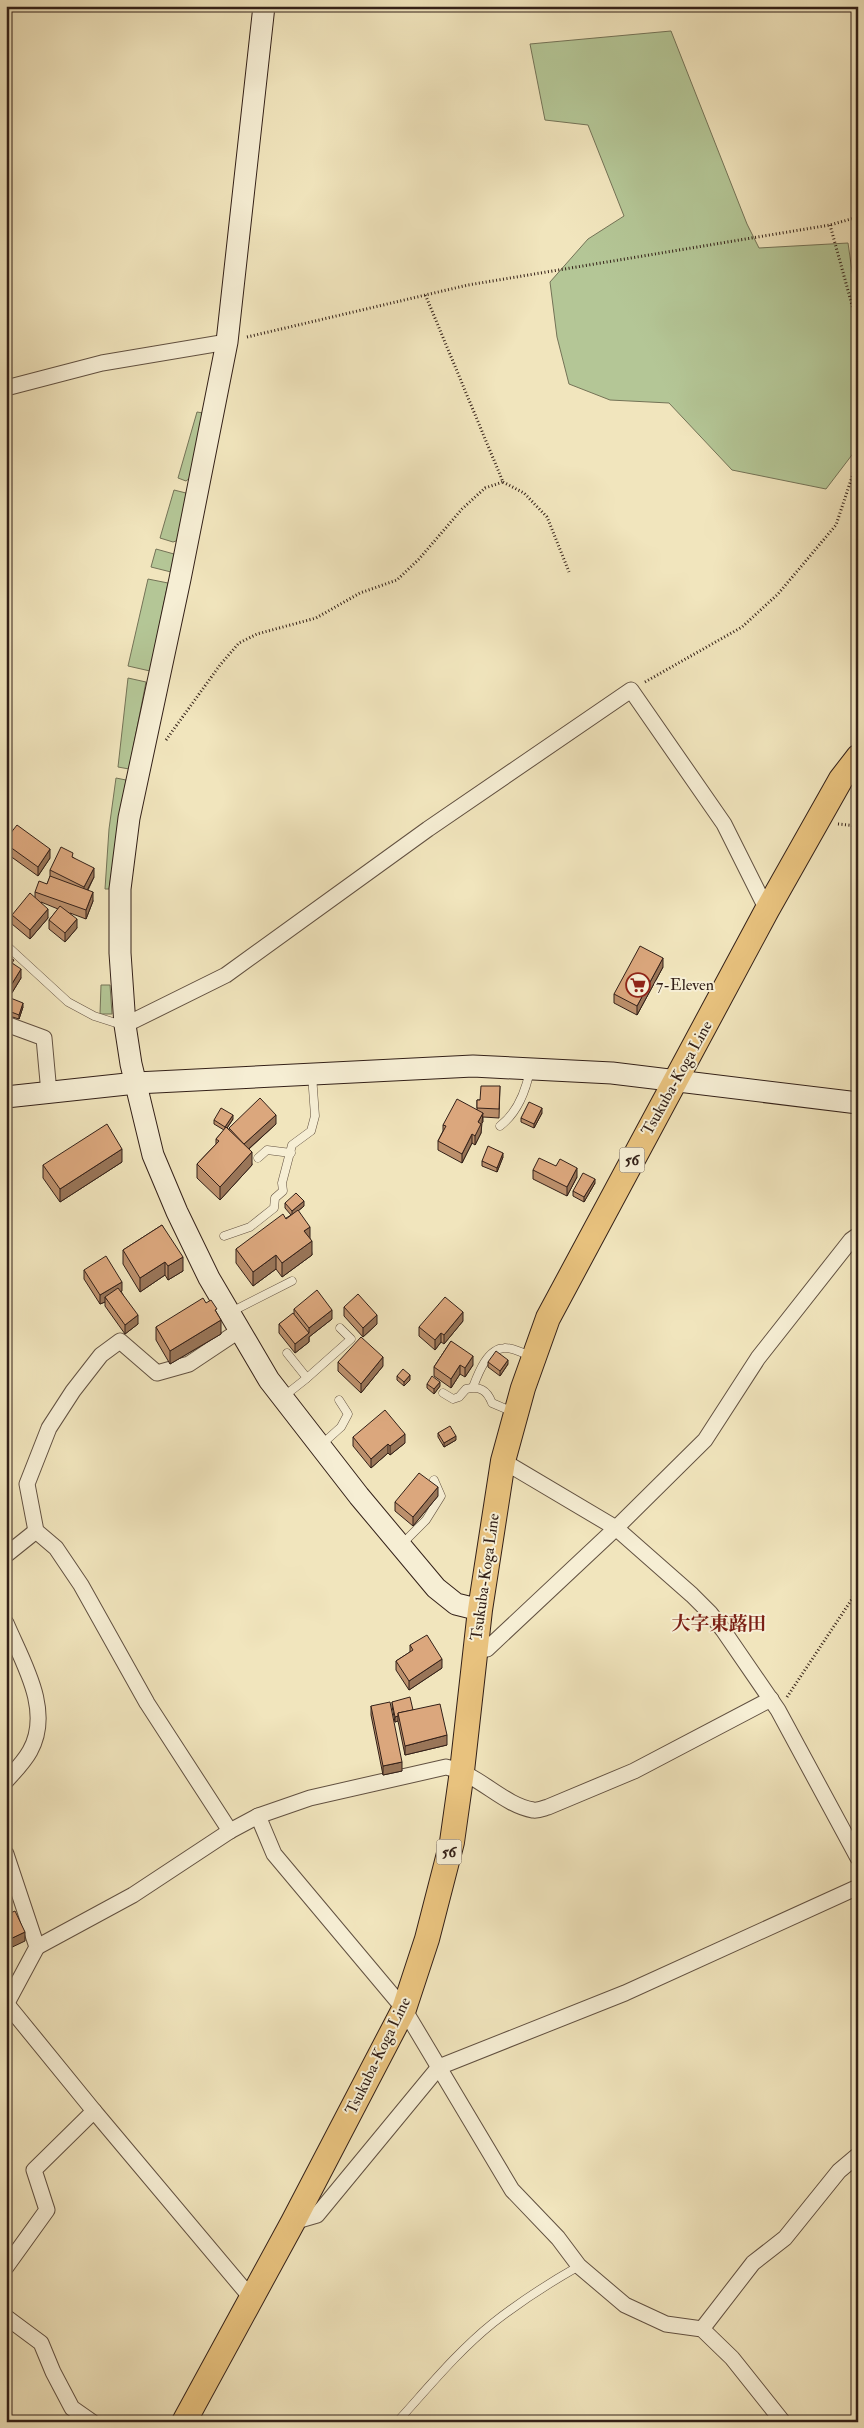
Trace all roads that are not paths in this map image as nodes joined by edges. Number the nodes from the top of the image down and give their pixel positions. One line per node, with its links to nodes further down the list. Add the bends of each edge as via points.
1 (264, 6): 2 (street)
2 (227, 342): 3 (street, via 102,363); 8 (street, via 129,818 120,888)
3 (6, 388)
4 (858, 757): 5 (main road, Tsukuba-Koga Line / 56, via 841,779)
5 (767, 910): 8 (street, via 724,824 631,690 428,829 226,975); 11 (main road, Tsukuba-Koga Line / 56)
6 (6, 945): 8 (lane, via 68,1002 94,1016)
7 (6, 1024): 13 (street, via 44,1038)
8 (125, 1025): 12 (street)
9 (530, 1068): 10 (street, via 473,1066); 11 (street, via 612,1072); 16 (lane, via 527,1086 512,1115)
10 (312, 1074): 12 (street); 17 (lane, via 314,1116 310,1131 292,1145)
11 (676, 1080): 15 (street); 25 (main road, Tsukuba-Koga Line / 56, via 548,1318)
12 (136, 1083): 13 (street); 22 (street, via 153,1155 193,1245)
13 (49, 1093): 14 (street)
14 (6, 1097)
15 (858, 1103)
16 (500, 1126)
17 (291, 1153): 18 (lane, via 267,1150); 19 (lane, via 282,1183 283,1191 275,1198 274,1208 250,1227)
18 (258, 1158)
19 (224, 1236)
20 (858, 1236): 35 (street, via 851,1240 758,1358 705,1440)
21 (292, 1281): 22 (lane)
22 (235, 1322): 29 (street); 36 (street, via 188,1364 157,1373 120,1341 101,1356 49,1428 27,1484)
23 (340, 1328): 26 (lane, via 352,1339)
24 (287, 1353): 26 (lane)
25 (535, 1356): 27 (lane, via 505,1348 496,1350 479,1372); 31 (main road, Tsukuba-Koga Line / 56)
26 (307, 1378): 29 (lane)
27 (473, 1387): 28 (lane, via 453,1399); 31 (lane, via 488,1393 492,1403)
28 (443, 1393)
29 (282, 1397): 32 (street)
30 (338, 1400): 32 (lane, via 348,1414 346,1422)
31 (516, 1412): 33 (main road, Tsukuba-Koga Line / 56)
32 (320, 1446): 37 (street)
33 (503, 1461): 35 (street); 39 (main road, Tsukuba-Koga Line / 56)
34 (434, 1480): 37 (lane, via 442,1496 426,1520)
35 (616, 1528): 41 (street, via 512,1628 487,1649); 42 (street, via 710,1613)
36 (36, 1531): 38 (street); 46 (street, via 56,1548 81,1585 147,1703)
37 (400, 1546): 39 (street, via 448,1599)
38 (6, 1555)
39 (480, 1610): 41 (main road, Tsukuba-Koga Line / 56)
40 (6, 1623): 44 (street, via 32,1682 39,1720 30,1750)
41 (475, 1650): 43 (main road, Tsukuba-Koga Line / 56)
42 (774, 1704): 43 (street, via 634,1771 534,1811); 48 (street)
43 (462, 1771): 45 (street, via 446,1767 310,1798); 52 (main road, Tsukuba-Koga Line / 56, via 452,1842 427,1939)
44 (6, 1782)
45 (258, 1816): 46 (street); 52 (street, via 274,1854)
46 (230, 1831): 50 (street, via 133,1895)
47 (6, 1854): 50 (street)
48 (858, 1858)
49 (858, 1887): 53 (street, via 625,1993)
50 (37, 1947): 51 (street)
51 (7, 2003): 54 (street)
52 (404, 2009): 53 (street); 56 (main road, Tsukuba-Koga Line / 56)
53 (439, 2067): 56 (street, via 317,2215); 57 (street, via 512,2190 558,2238)
54 (94, 2111): 58 (street, via 34,2170 47,2210); 59 (street)
55 (858, 2155): 61 (street, via 838,2171 785,2238 753,2263)
56 (293, 2222): 59 (main road, Tsukuba-Koga Line / 56)
57 (579, 2266): 61 (street, via 625,2305 666,2324); 64 (lane, via 535,2292 492,2324 456,2357)
58 (6, 2267)
59 (252, 2299): 63 (main road, Tsukuba-Koga Line / 56)
60 (6, 2317): 62 (street, via 41,2343 72,2408)
61 (702, 2329): 65 (street, via 732,2358)
62 (92, 2422)
63 (184, 2422)
64 (397, 2422)
65 (783, 2422)

